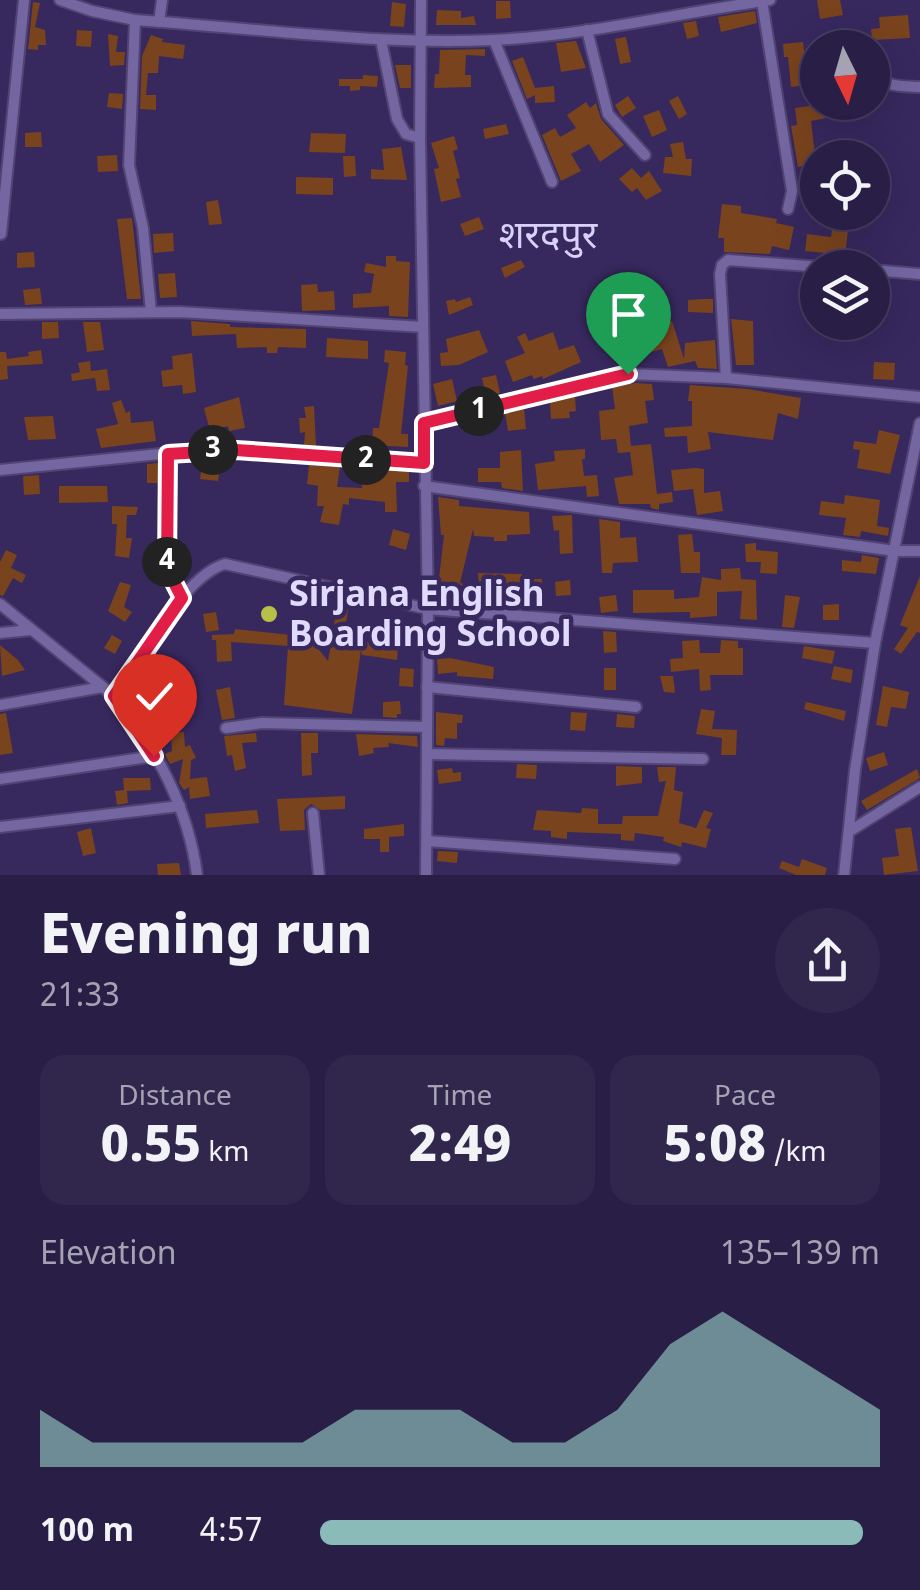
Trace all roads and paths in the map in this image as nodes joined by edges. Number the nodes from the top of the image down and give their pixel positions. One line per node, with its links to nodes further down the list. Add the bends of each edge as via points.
1 (24, 0): 19 (street)
2 (60, 0): 7 (street)
3 (162, 0): 8 (street)
4 (422, 0): 11 (street)
5 (770, 0): 6 (street)
6 (762, 1): 9 (street); 18 (street, via 792,191)
7 (136, 20): 8 (street); 23 (street, via 129,165)
8 (159, 22): 10 (street)
9 (587, 30): 12 (street); 16 (street, via 608,114)
10 (381, 40): 11 (street); 15 (street, via 397,118 406,134)
11 (420, 40): 12 (street); 15 (street)
12 (494, 40): 17 (street)
13 (890, 84): 14 (street)
14 (920, 87)
15 (420, 138): 25 (street)
16 (646, 156)
17 (552, 182)
18 (788, 209)
19 (1, 234)
20 (800, 265): 28 (street, via 728,260 722,265)
21 (890, 272): 22 (street)
22 (920, 274)
23 (151, 312): 24 (street); 25 (street)
24 (0, 314)
25 (423, 327): 30 (street)
26 (620, 334): 27 (street)
27 (628, 374): 28 (street); 30 (street)
28 (726, 378): 29 (street)
29 (920, 397)
30 (424, 423): 33 (street)
31 (920, 423): 36 (street)
32 (168, 454): 33 (street, via 236,450); 34 (street); 38 (street, via 167,569)
33 (424, 463): 35 (street)
34 (0, 470)
35 (424, 486): 36 (street); 40 (street)
36 (895, 551): 37 (street); 43 (street)
37 (920, 551)
38 (182, 598): 40 (street, via 226,564); 46 (street)
39 (0, 604): 41 (street)
40 (428, 610): 43 (street); 44 (street)
41 (31, 630): 42 (street); 45 (street)
42 (0, 633)
43 (875, 643): 59 (street)
44 (427, 687): 48 (street); 49 (street)
45 (103, 688): 46 (street); 47 (street)
46 (114, 696): 52 (street)
47 (0, 705)
48 (636, 706)
49 (427, 727): 50 (street); 51 (street)
50 (226, 728)
51 (427, 754): 53 (street); 60 (street)
52 (154, 756): 54 (street); 56 (street)
53 (703, 759)
54 (0, 779)
55 (920, 788): 59 (street)
56 (180, 806): 58 (street); 62 (street)
57 (313, 813): 63 (street)
58 (0, 827)
59 (850, 831): 65 (street)
60 (426, 841): 61 (street); 64 (street)
61 (675, 860)
62 (196, 875)
63 (319, 875)
64 (426, 875)
65 (844, 875)

